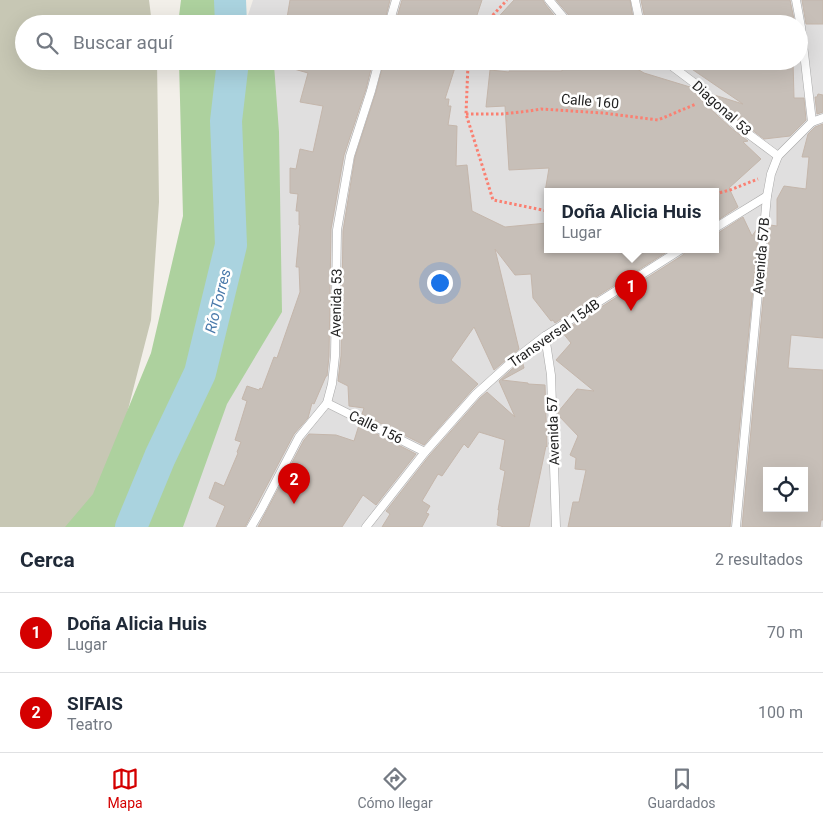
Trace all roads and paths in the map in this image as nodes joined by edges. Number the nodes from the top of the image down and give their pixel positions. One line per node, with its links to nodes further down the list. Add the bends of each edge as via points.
1 (396, 0): 6 (lane)
2 (507, 0): 7 (path)
3 (549, 0): 8 (lane)
4 (635, 0): 9 (lane)
5 (796, 0): 10 (lane)
6 (392, 15)
7 (492, 15)
8 (562, 15)
9 (638, 15)
10 (799, 15)
11 (377, 70): 27 (lane, Avenida 53, via 350,156 337,230 335,356)
12 (468, 70): 16 (path)
13 (677, 70): 15 (lane, Diagonal 53)
14 (806, 70): 18 (lane)
15 (708, 99): 16 (path, Calle 160, via 658,120 541,109); 19 (lane, Diagonal 53)
16 (466, 114): 23 (path, via 492,200)
17 (823, 118): 18 (lane)
18 (812, 122): 19 (lane, Avenida 57B)
19 (778, 156): 20 (lane, Avenida 57B)
20 (771, 174): 21 (path); 22 (lane, Avenida 57B)
21 (719, 193)
22 (767, 196): 24 (lane); 32 (lane, Avenida 57B)
23 (544, 210)
24 (719, 226)
25 (675, 253): 26 (lane, Transversal 154B)
26 (545, 336): 28 (lane, Transversal 154B, via 476,394); 31 (lane, Avenida 57, via 551,375)
27 (327, 403): 28 (lane, Calle 156); 29 (lane, Avenida 53, via 299,437)
28 (425, 452): 30 (lane, Transversal 154B)
29 (251, 527)
30 (366, 527)
31 (556, 527)
32 (736, 527)

